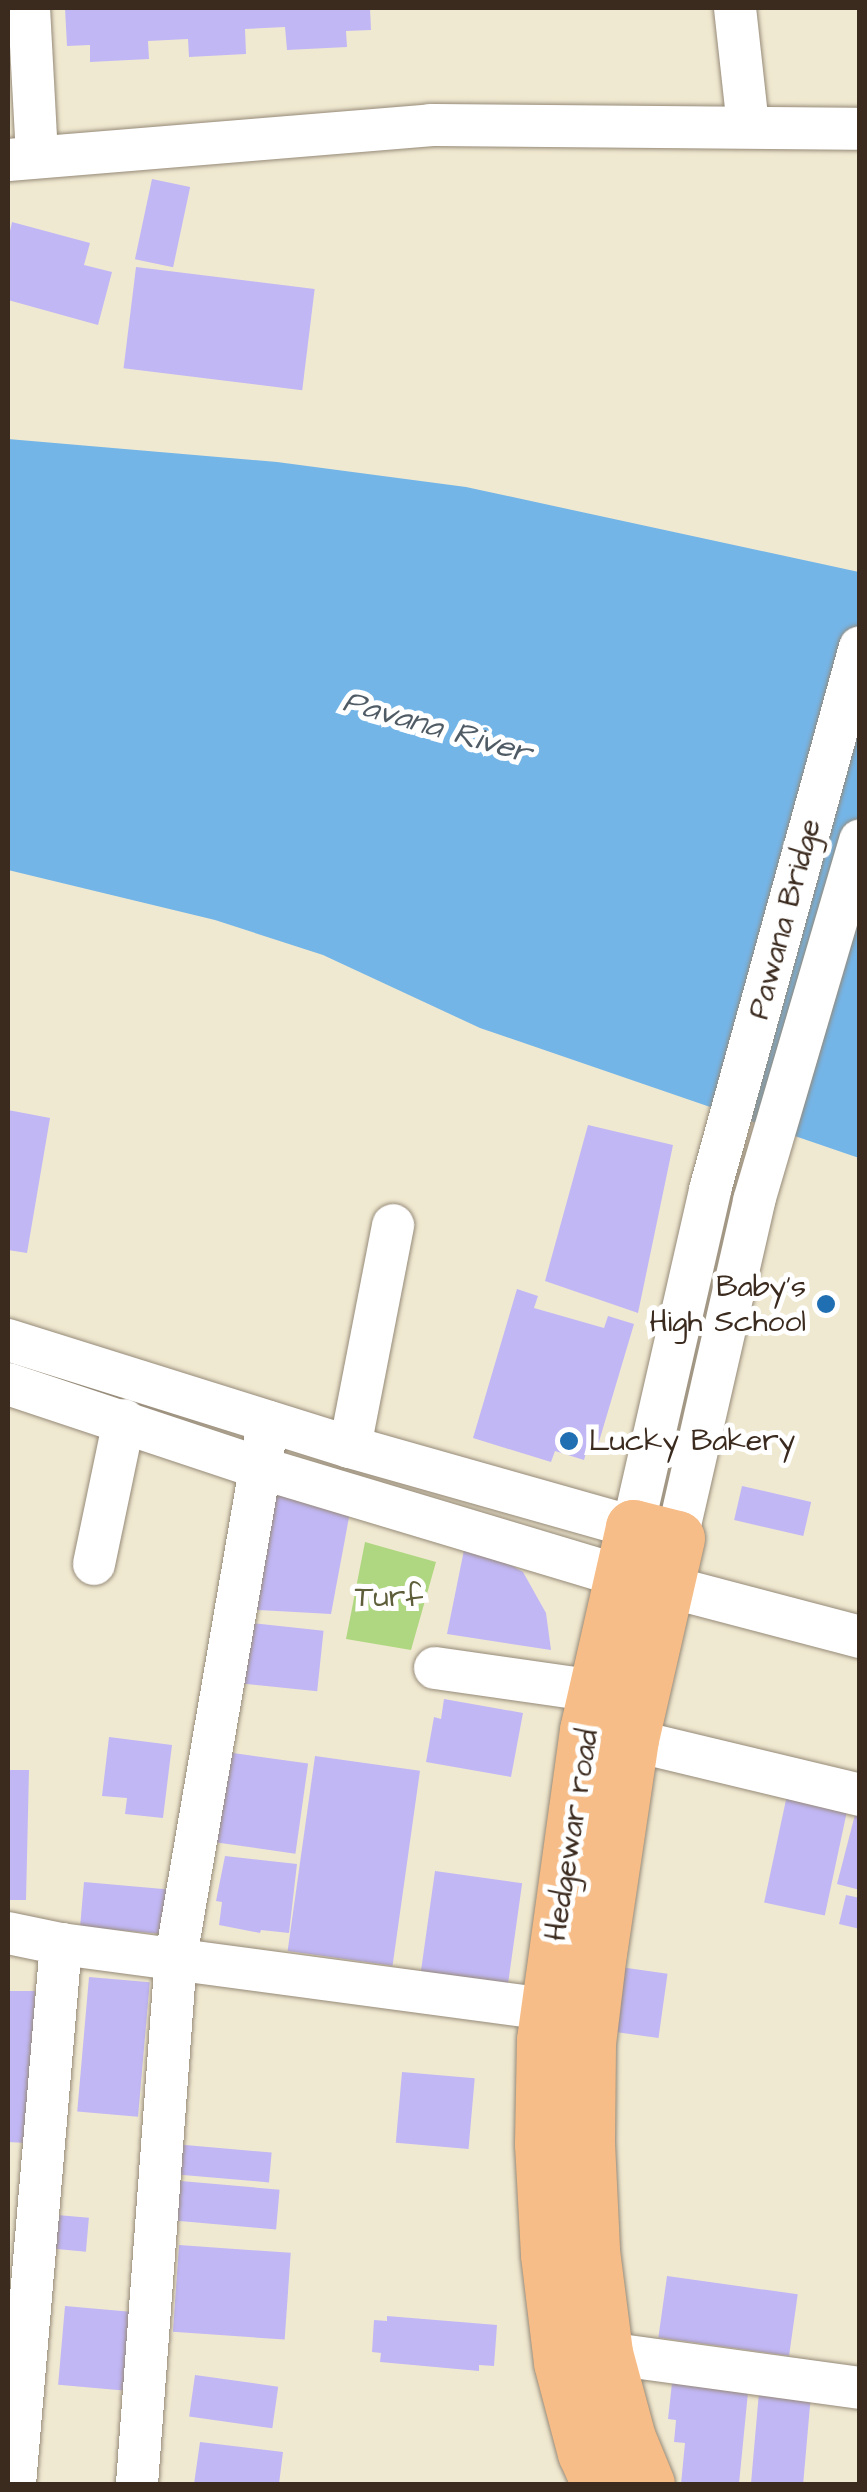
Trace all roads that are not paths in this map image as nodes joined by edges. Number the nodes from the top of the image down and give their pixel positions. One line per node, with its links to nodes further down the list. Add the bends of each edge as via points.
1 (29, 8): 5 (street)
2 (735, 8): 3 (street)
3 (748, 126): 4 (street); 5 (street, via 430,125)
4 (860, 129)
5 (22, 158)
6 (860, 647): 8 (street, Pawana Bridge)
7 (860, 840): 9 (street, Pawana Bridge)
8 (710, 1190): 17 (street, Hedgewar road)
9 (754, 1201): 17 (street, Hedgewar road)
10 (393, 1225): 15 (street)
11 (14, 1342): 12 (street); 14 (street)
12 (9, 1390): 13 (street)
13 (124, 1420): 16 (street); 18 (street)
14 (268, 1422): 15 (street); 16 (street)
15 (350, 1447): 17 (street)
16 (257, 1467): 17 (street); 25 (street)
17 (649, 1557): 19 (street); 21 (main road, Hedgewar road)
18 (94, 1564)
19 (860, 1637)
20 (435, 1668): 21 (street)
21 (605, 1720): 22 (street); 26 (main road, Hedgewar road)
22 (860, 1795)
23 (8, 1933): 24 (street)
24 (61, 1944): 25 (street); 27 (street)
25 (176, 1957): 26 (street); 32 (street)
26 (569, 2012): 28 (main road, Hedgewar road); 33 (main road, Hedgewar road, via 542,2144 548,2254 561,2362)
27 (24, 2200): 29 (street)
28 (605, 2353): 30 (street); 34 (main road, Hedgewar road)
29 (18, 2373): 31 (street)
30 (860, 2388)
31 (15, 2484)
32 (137, 2484)
33 (600, 2484)
34 (647, 2484)

